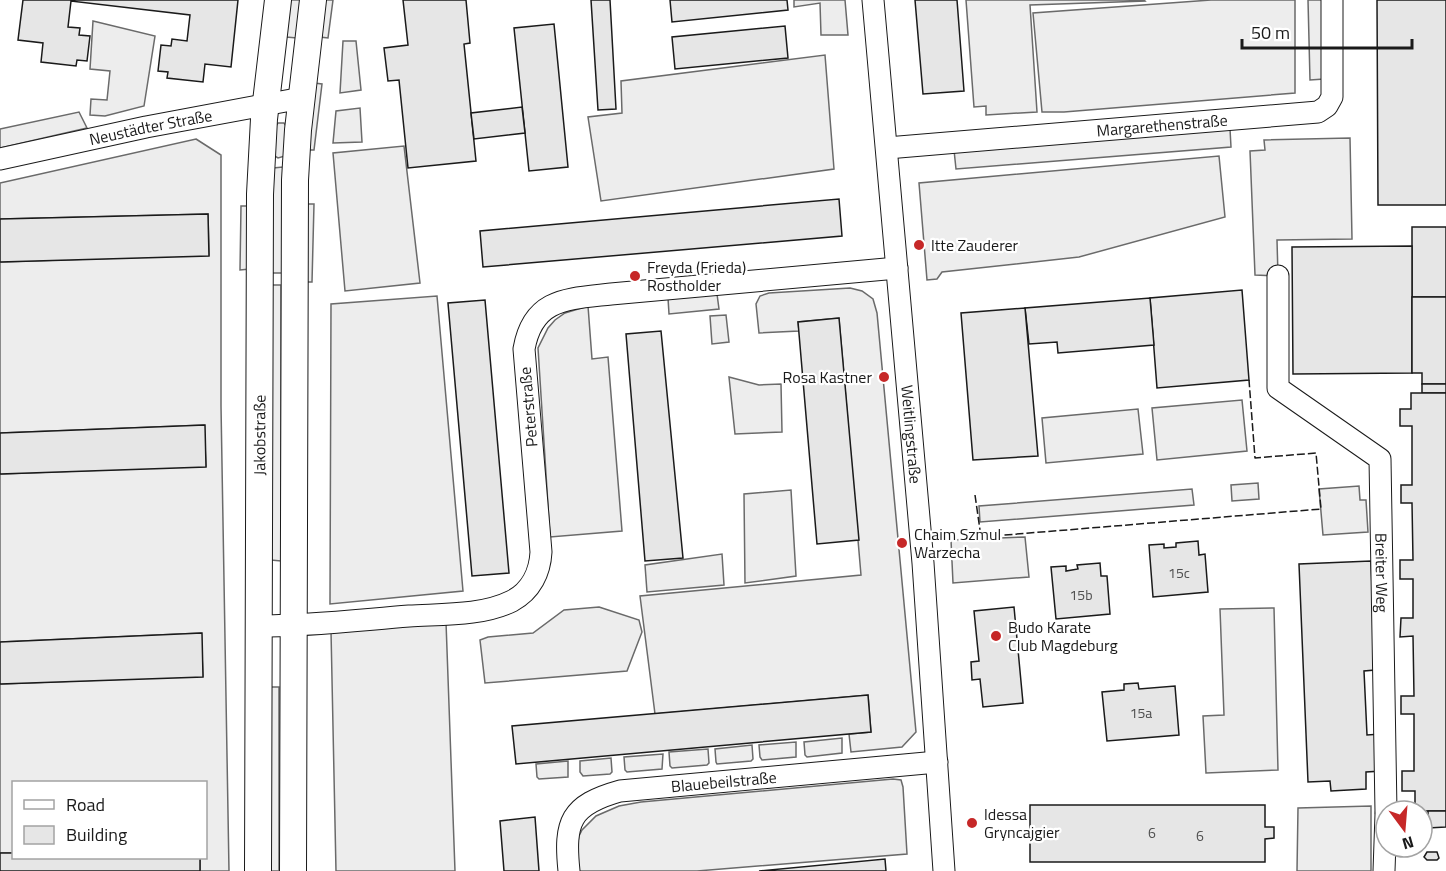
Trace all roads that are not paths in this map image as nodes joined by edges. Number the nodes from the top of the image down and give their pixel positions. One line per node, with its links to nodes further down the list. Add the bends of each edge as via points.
1 (278, 0): 6 (street, Jakobstraße)
2 (313, 0): 5 (street)
3 (873, 0): 7 (street, Weitlingstraße)
4 (1332, 0): 7 (street, Margarethenstraße, via 1332,97 1318,112)
5 (302, 98): 6 (street, Neustädter Straße); 12 (street, via 295,180)
6 (265, 104): 8 (street, Neustädter Straße); 11 (street, Jakobstraße, via 259,278)
7 (887, 148): 9 (street, Weitlingstraße)
8 (0, 159)
9 (897, 268): 12 (street, Peterstraße, via 566,299 546,308 529,329 524,350 541,552 536,575 525,592 506,603 483,609); 13 (street, Weitlingstraße)
10 (1278, 276): 14 (street, Breiter Weg, via 1278,388 1380,459)
11 (258, 626): 12 (street, Peterstraße); 15 (street, Jakobstraße)
12 (294, 626): 16 (street)
13 (938, 762): 17 (street, Blauebeilstraße, via 609,794 584,807 571,822 567,835); 18 (street, Weitlingstraße)
14 (1386, 799)
15 (258, 871)
16 (293, 871)
17 (569, 871)
18 (944, 871)

